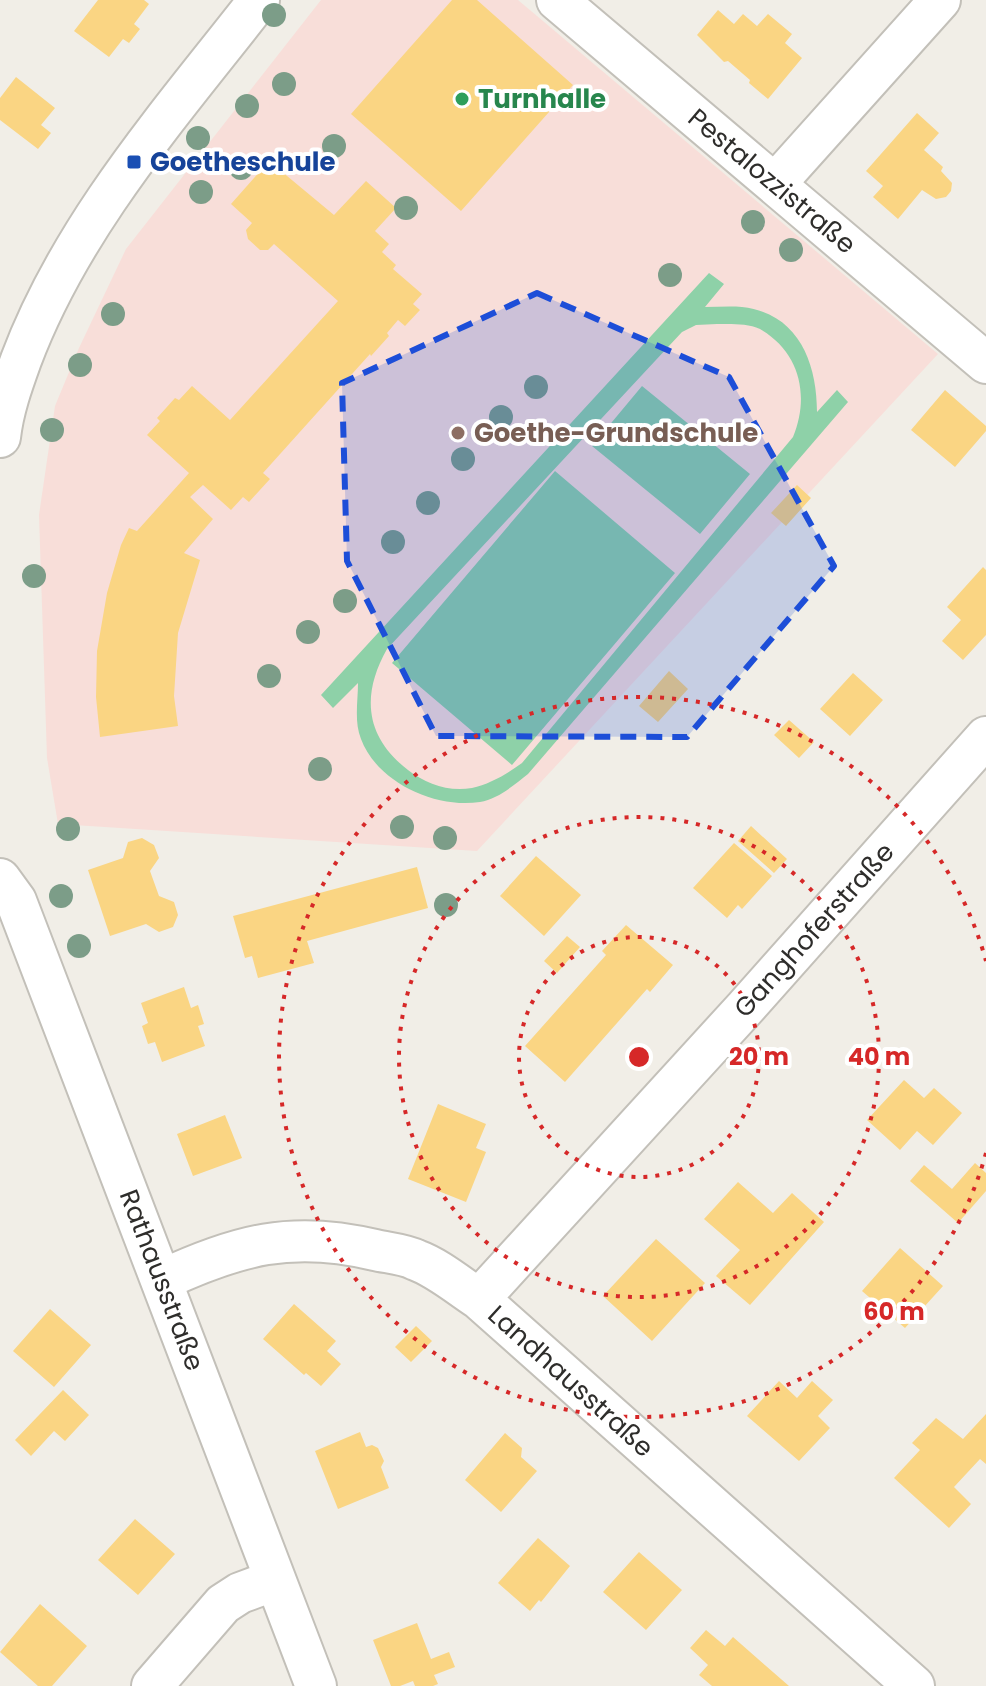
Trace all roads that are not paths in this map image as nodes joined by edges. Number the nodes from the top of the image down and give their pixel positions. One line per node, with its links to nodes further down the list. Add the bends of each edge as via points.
1 (259, 0): 6 (street, via 99,209 68,258 33,329)
2 (557, 0): 4 (street, Pestalozzistraße)
3 (940, 0): 4 (street)
4 (775, 184): 5 (street, Pestalozzistraße)
5 (986, 363)
6 (0, 437)
7 (986, 737): 10 (street, Ganghoferstraße)
8 (0, 879): 9 (street, Rathausstraße, via 16,901)
9 (162, 1280): 10 (street, Landhausstraße, via 252,1245 314,1240 417,1260); 11 (street, Rathausstraße)
10 (479, 1299): 14 (street, Landhausstraße)
11 (275, 1580): 12 (street, via 223,1604); 13 (street, Rathausstraße)
12 (152, 1686)
13 (316, 1686)
14 (914, 1686)

